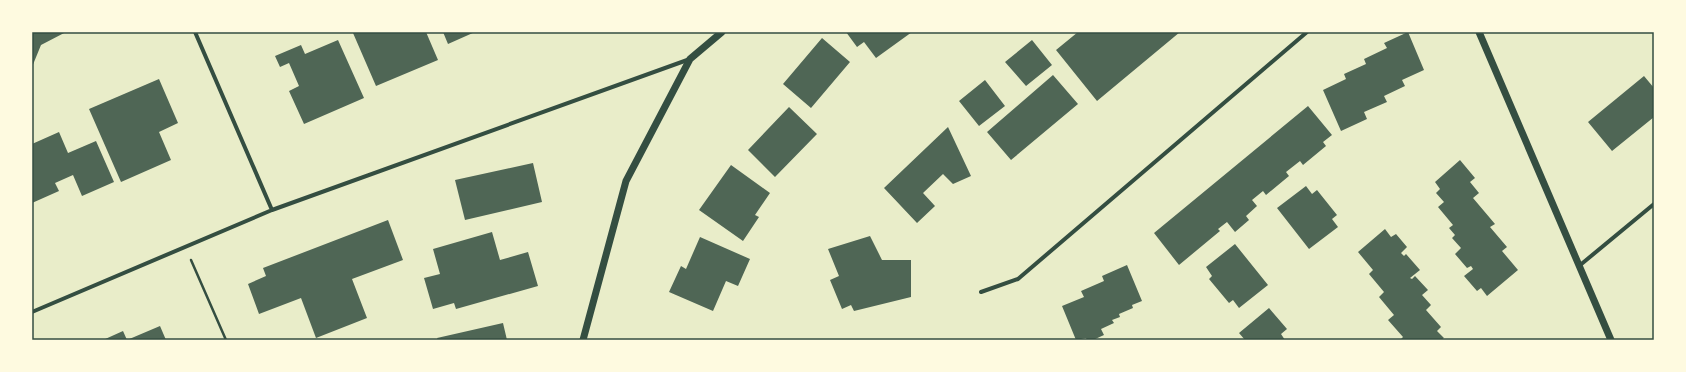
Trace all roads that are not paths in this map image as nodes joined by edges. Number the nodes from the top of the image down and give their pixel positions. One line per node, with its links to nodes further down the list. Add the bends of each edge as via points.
1 (195, 32): 7 (street)
2 (722, 32): 5 (street)
3 (1307, 32): 9 (street, via 1018,279)
4 (1479, 32): 8 (street)
5 (690, 59): 7 (street); 11 (street, via 626,181)
6 (1654, 204): 8 (street)
7 (272, 210): 10 (street)
8 (1579, 266): 12 (street)
9 (981, 292)
10 (32, 312)
11 (583, 340)
12 (1612, 340)

